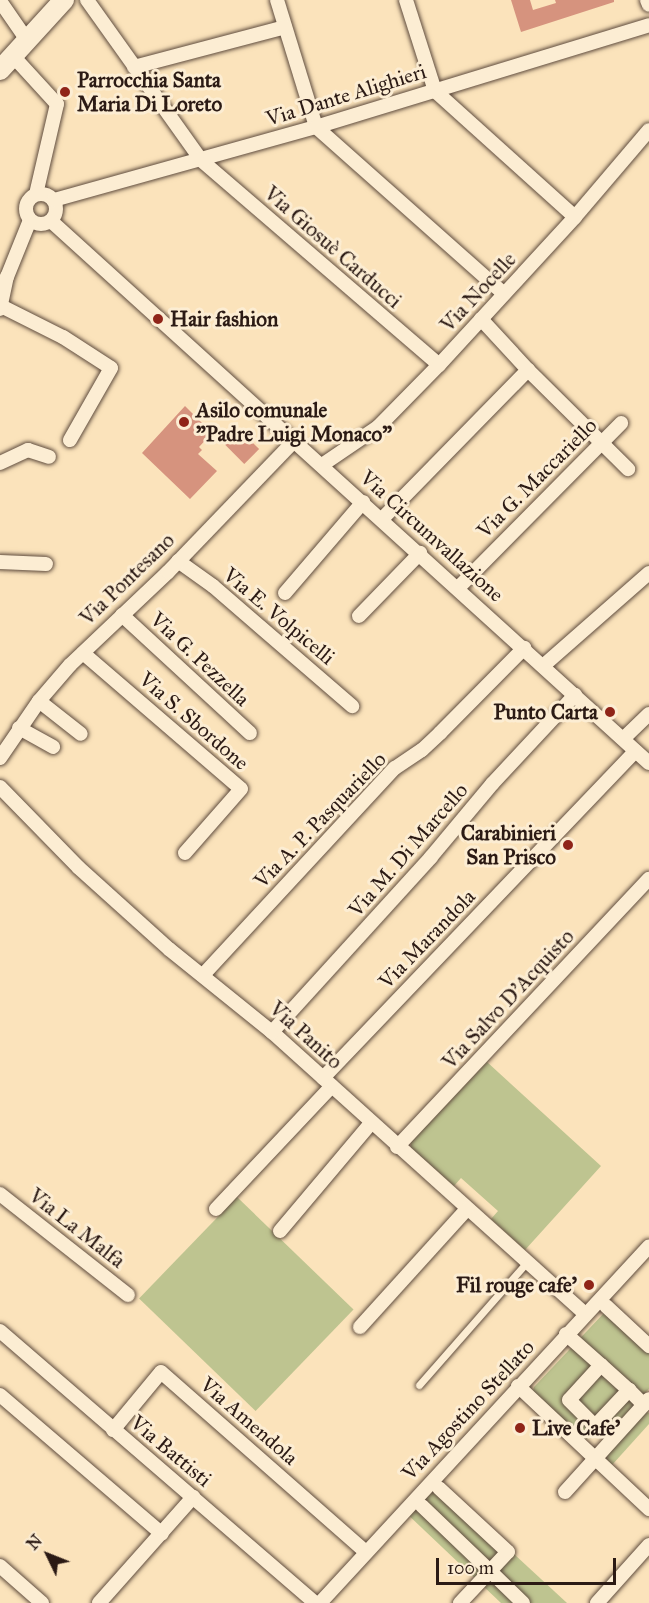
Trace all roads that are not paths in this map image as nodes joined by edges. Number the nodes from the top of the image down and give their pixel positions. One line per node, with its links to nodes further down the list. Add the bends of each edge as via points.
1 (64, 0): 10 (street)
2 (277, 0): 9 (street)
3 (406, 0): 13 (street)
4 (647, 0): 7 (street)
5 (0, 1): 10 (street)
6 (89, 1): 12 (street, Via Giosuè Carducci)
7 (649, 5)
8 (649, 25): 13 (street, Via Dante Alighieri)
9 (285, 27): 12 (street); 14 (street)
10 (27, 40): 11 (street)
11 (6, 63): 17 (street, via 57,104)
12 (134, 67): 16 (street, Via Giosuè Carducci)
13 (435, 91): 14 (street, Via Dante Alighieri); 19 (street)
14 (316, 127): 16 (street, Via Dante Alighieri); 23 (street)
15 (649, 130): 19 (street, Via Nocelle)
16 (201, 160): 18 (street, Via Dante Alighieri); 26 (street, Via Giosuè Carducci)
17 (36, 194): 18 (street, via 43,193); 20 (street, via 26,205)
18 (54, 200): 21 (street, via 57,207)
19 (575, 217): 23 (street, Via Nocelle)
20 (30, 220): 21 (street, via 44,224); 22 (street)
21 (51, 221): 30 (street, Via Circumvallazione)
22 (3, 275): 24 (street)
23 (504, 294): 25 (street, Via Nocelle)
24 (0, 307): 29 (street, via 63,337 111,368)
25 (481, 319): 26 (street, Via Nocelle); 27 (street)
26 (439, 365): 34 (street, Via Nocelle, via 378,427)
27 (528, 370): 31 (street); 37 (street)
28 (621, 423): 31 (street, Via G. Maccariello)
29 (70, 440)
30 (295, 440): 34 (street, Via Circumvallazione); 39 (street, Via Pontesano)
31 (601, 444): 35 (street); 43 (street, Via G. Maccariello)
32 (49, 457): 33 (street, via 28,450)
33 (0, 463)
34 (322, 465): 36 (street, Via Circumvallazione)
35 (628, 469)
36 (363, 501): 37 (street, Via Circumvallazione); 44 (street)
37 (382, 519): 38 (street, Via Circumvallazione)
38 (420, 553): 43 (street, Via Circumvallazione); 46 (street)
39 (178, 561): 45 (street, Via Pontesano); 52 (street, Via E. Volpicelli, via 213,586)
40 (0, 562): 41 (street)
41 (46, 564)
42 (649, 573): 49 (street)
43 (458, 588): 47 (street, Via Circumvallazione)
44 (285, 593)
45 (122, 615): 48 (street, Via Pontesano); 55 (street, Via G. Pezzella)
46 (358, 616)
47 (524, 648): 49 (street, Via Circumvallazione); 65 (street, Via A. P. Pasquariello, via 422,750 395,768)
48 (83, 652): 51 (street, Via Pontesano); 63 (street, Via S. Sbordone, via 241,789)
49 (543, 666): 50 (street, Via Circumvallazione)
50 (575, 695): 57 (street, Via Circumvallazione); 66 (street, Via M. Di Marcello)
51 (39, 701): 54 (street, Via Pontesano); 56 (street)
52 (352, 706)
53 (649, 714): 57 (street)
54 (19, 728): 58 (street); 60 (street, Via Pontesano)
55 (250, 733)
56 (81, 734)
57 (623, 739): 59 (street, Via Circumvallazione)
58 (53, 747)
59 (635, 751): 61 (street, Via Circumvallazione); 67 (street, Via Marandola)
60 (0, 758)
61 (649, 763)
62 (0, 787): 65 (street, Via Panito, via 79,868 169,949)
63 (185, 853)
64 (649, 879): 69 (street, Via Salvo D'Acquisto)
65 (204, 975): 66 (street, Via Panito)
66 (273, 1032): 67 (street, Via Panito)
67 (328, 1082): 68 (street, Via Panito); 71 (street, Via Marandola)
68 (371, 1122): 69 (street, Via Panito); 73 (street)
69 (398, 1147): 72 (street, Via Panito)
70 (0, 1194): 76 (street, Via La Malfa)
71 (216, 1209)
72 (467, 1209): 75 (street, Via Panito); 79 (street)
73 (280, 1231)
74 (649, 1246): 78 (street, Via Agostino Stellato)
75 (527, 1262): 78 (street, Via Panito); 84 (lane)
76 (128, 1295)
77 (606, 1306): 82 (street)
78 (585, 1314): 81 (street, Via Agostino Stellato)
79 (360, 1327)
80 (0, 1331): 89 (street, Via Battisti)
81 (566, 1334): 83 (street); 85 (street, Via Agostino Stellato)
82 (649, 1346)
83 (601, 1365): 86 (street); 86 (street, via 568,1400 595,1426)
84 (419, 1386)
85 (518, 1386): 90 (street); 98 (street, Via Agostino Stellato)
86 (629, 1390): 88 (street)
87 (0, 1395): 96 (street)
88 (646, 1402): 90 (street)
89 (113, 1430): 93 (street, Via Battisti); 98 (street, Via Amendola, via 161,1372)
90 (596, 1458): 92 (street); 95 (street)
91 (439, 1488): 100 (street, via 508,1552)
92 (565, 1492)
93 (193, 1497): 96 (street); 103 (street, Via Battisti)
94 (422, 1506): 100 (street)
95 (649, 1509)
96 (162, 1534): 102 (street)
97 (649, 1545): 107 (street)
98 (366, 1552): 104 (street, Via Agostino Stellato)
99 (0, 1566): 101 (street)
100 (490, 1571): 105 (street); 106 (street)
101 (42, 1603)
102 (99, 1603)
103 (315, 1603)
104 (320, 1603)
105 (460, 1603)
106 (523, 1603)
107 (597, 1603)

